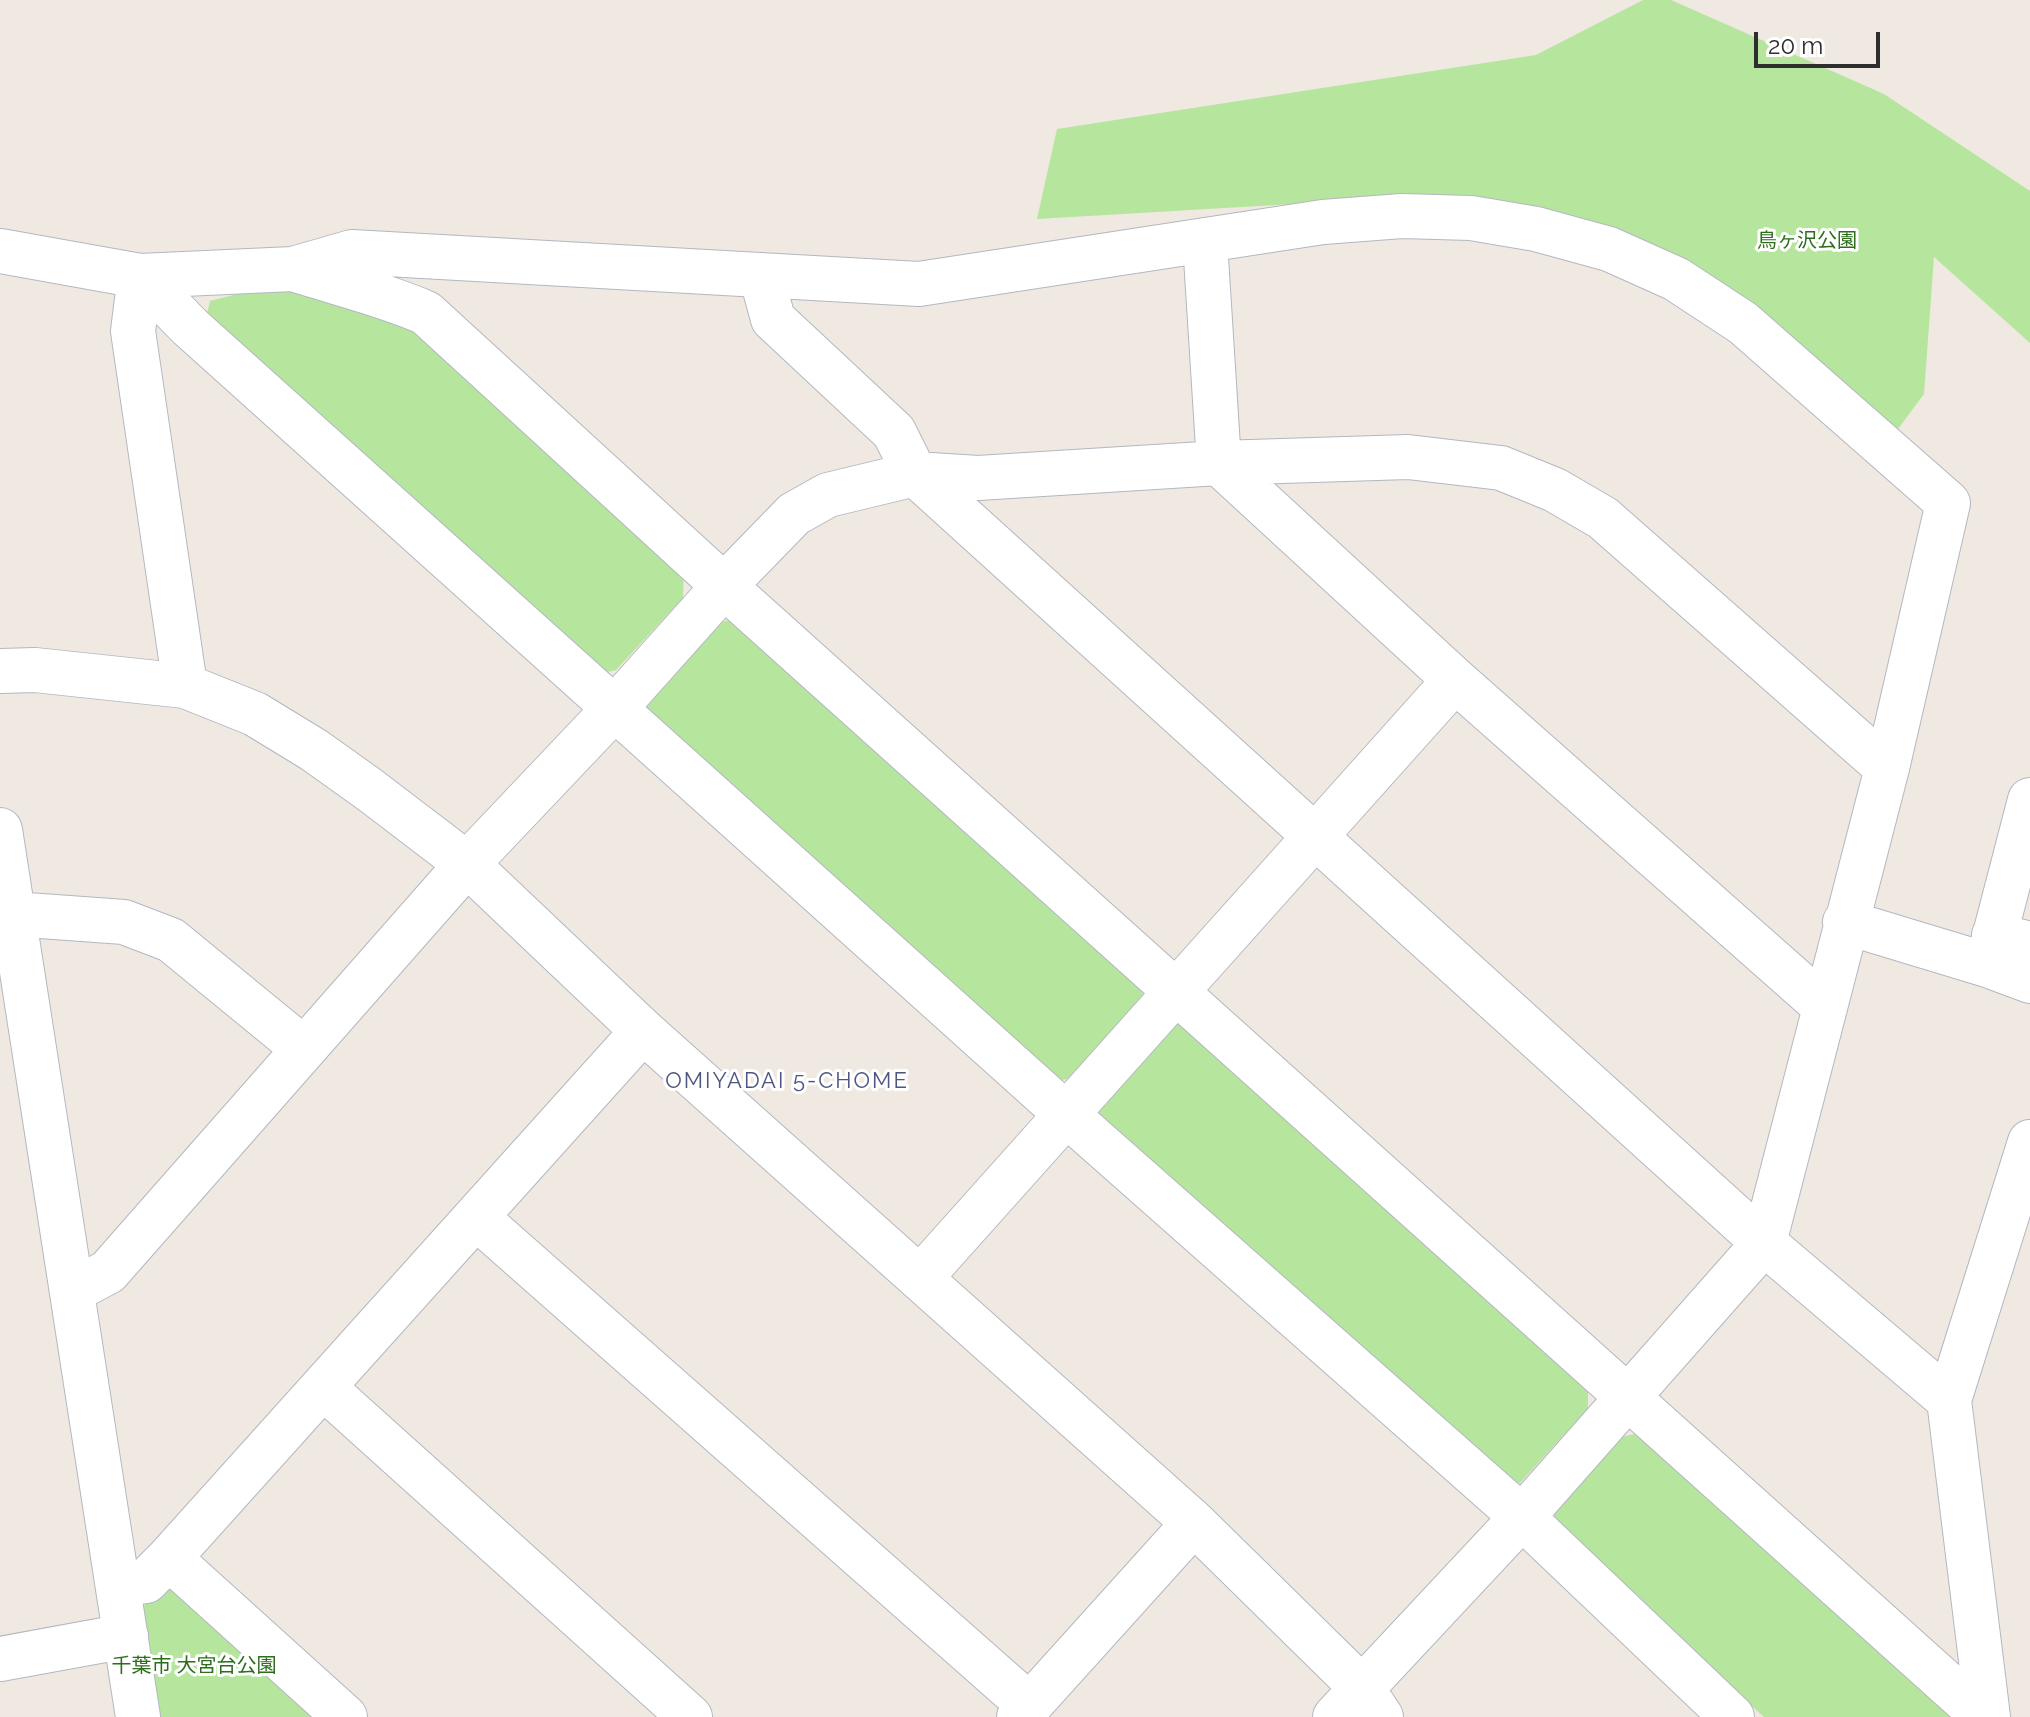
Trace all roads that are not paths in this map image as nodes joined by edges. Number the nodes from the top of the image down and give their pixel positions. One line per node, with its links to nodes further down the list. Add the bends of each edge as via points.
1 (1205, 242): 4 (street, via 919,284); 6 (street); 13 (street, via 1323,222 1471,218 1609,249 1676,279 1743,323 1948,503)
2 (0, 251): 5 (street)
3 (293, 269): 4 (street, via 352,252); 5 (street); 8 (street, via 426,313)
4 (761, 275): 7 (street, via 773,319 894,432)
5 (140, 276): 11 (street, via 133,331); 12 (street, via 190,327)
6 (1219, 463): 7 (street, via 978,478); 10 (street); 13 (street, via 1454,460 1501,468 1555,490 1603,518)
7 (915, 474): 8 (street, via 828,495 794,514); 16 (street)
8 (724, 586): 12 (street); 22 (street)
9 (0, 671): 11 (street)
10 (1455, 680): 16 (street); 23 (street)
11 (185, 686): 17 (street, via 255,714 314,750)
12 (615, 708): 17 (street); 26 (street)
13 (1887, 768): 19 (street)
14 (2030, 800): 20 (street)
15 (0, 830): 18 (street)
16 (1314, 835): 22 (street); 29 (street)
17 (467, 864): 24 (street); 25 (street)
18 (7, 917): 25 (street, via 124,922 171,940); 31 (street)
19 (1845, 922): 20 (street); 23 (street)
20 (2004, 948): 21 (street)
21 (2030, 981)
22 (1178, 992): 26 (street); 33 (street)
23 (1824, 1006): 29 (street)
24 (643, 1031): 28 (street); 30 (street)
25 (304, 1049): 31 (street, via 108,1272)
26 (1067, 1115): 30 (street); 35 (street)
27 (2030, 1142): 34 (street)
28 (477, 1218): 32 (street); 42 (street)
29 (1764, 1243): 33 (street); 34 (street)
30 (920, 1278): 36 (street)
31 (72, 1291): 38 (street)
32 (323, 1387): 37 (street); 45 (street)
33 (1629, 1397): 35 (street); 47 (street)
34 (1949, 1400): 47 (street)
35 (1522, 1517): 41 (street); 46 (street)
36 (1194, 1523): 41 (street); 42 (street)
37 (169, 1558): 38 (street, via 146,1581); 44 (street)
38 (118, 1585): 39 (street)
39 (126, 1636): 40 (street); 43 (street)
40 (0, 1659)
41 (1359, 1707)
42 (1024, 1711)
43 (138, 1717)
44 (345, 1717)
45 (690, 1717)
46 (1732, 1717)
47 (1986, 1717)

